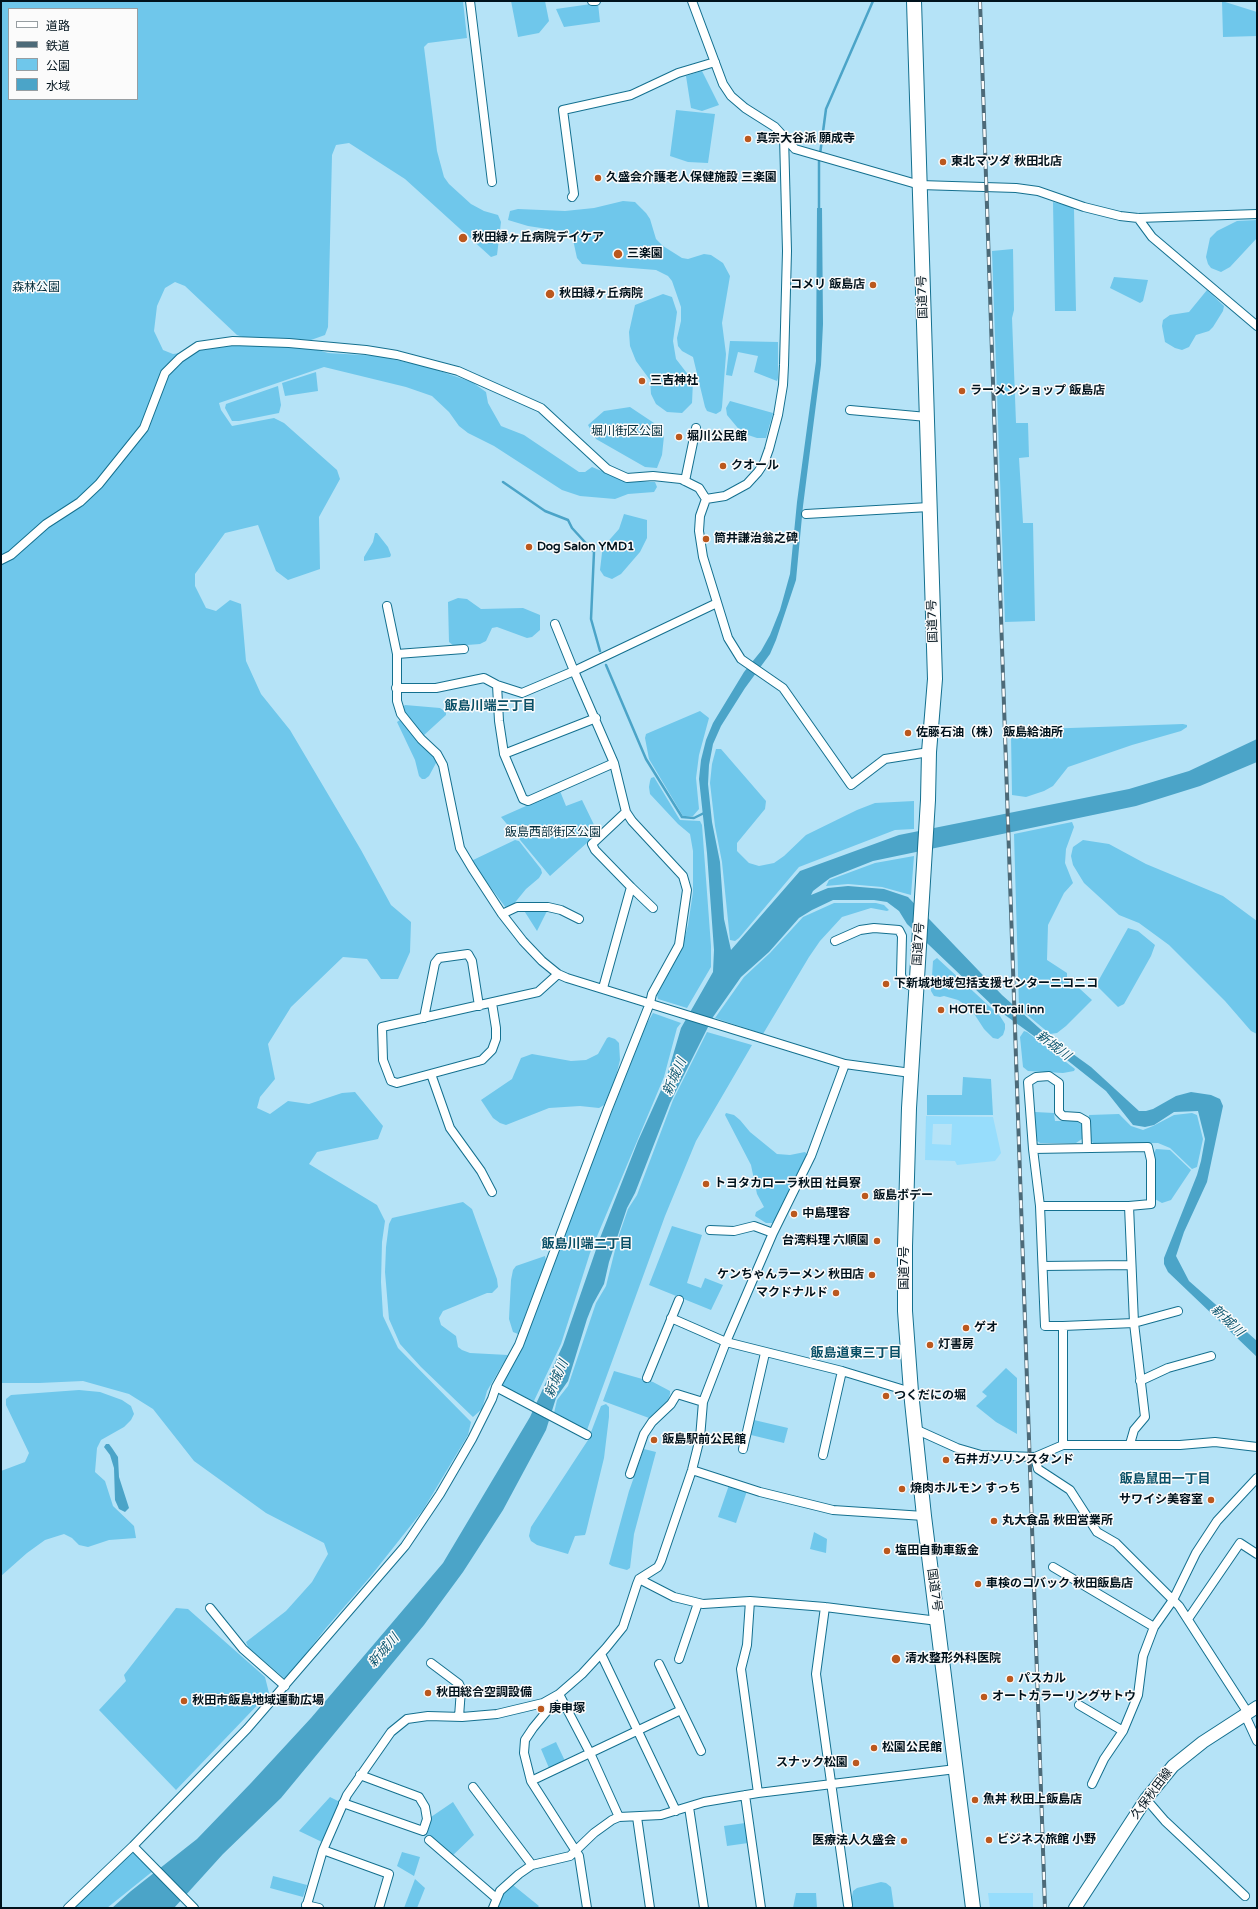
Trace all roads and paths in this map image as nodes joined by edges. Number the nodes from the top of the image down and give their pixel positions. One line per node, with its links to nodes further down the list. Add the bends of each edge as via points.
1 (470, 1): 8 (street)
2 (592, 1): 3 (street)
3 (596, 1)
4 (692, 1): 6 (street)
5 (914, 1): 9 (highway, 国道7号)
6 (715, 62): 7 (street, via 723,84 731,96); 10 (street, via 678,73 631,95 563,110 574,194)
7 (784, 136): 9 (street, via 795,149); 18 (street, via 787,251 783,385 778,415 769,449 758,472 747,484 725,496)
8 (492, 182)
9 (920, 185): 12 (street, via 1038,191 1084,207); 15 (highway, 国道7号)
10 (572, 197)
11 (1257, 214): 12 (street)
12 (1138, 218): 13 (street, via 1152,237)
13 (1257, 326)
14 (850, 410): 15 (street)
15 (927, 417): 19 (highway, 国道7号)
16 (696, 428): 17 (street)
17 (685, 481): 18 (street, via 699,488); 21 (street, via 654,476 627,478 608,469 541,408 458,371 430,362 345,348 233,341 198,346 180,358 165,373 144,428 103,479 80,502 46,524)
18 (706, 499): 22 (street, via 700,516 699,531 703,557)
19 (929, 507): 20 (street); 31 (highway, 国道7号, via 935,679)
20 (806, 514)
21 (1, 560)
22 (717, 603): 27 (street); 31 (street, via 728,638 741,659 783,688 851,785 885,759)
23 (387, 606): 26 (street)
24 (555, 624): 27 (street)
25 (464, 649): 26 (street)
26 (397, 654): 29 (street)
27 (574, 671): 28 (street, via 522,694); 30 (street)
28 (497, 685): 29 (street, via 484,678 436,688); 32 (street)
29 (396, 688): 37 (street, via 400,714 437,754 443,765 460,848)
30 (596, 718): 32 (street); 33 (street)
31 (929, 752): 42 (highway, 国道7号)
32 (504, 754): 33 (street, via 523,799 528,801)
33 (614, 763): 34 (street)
34 (626, 812): 35 (street, via 592,844); 44 (street, via 683,876 687,890 679,945 652,994)
35 (631, 887): 36 (street); 41 (street)
36 (654, 908)
37 (502, 914): 38 (street, via 517,908 548,907 561,910); 40 (street, via 542,962)
38 (579, 920)
39 (835, 941): 42 (street, via 860,930 899,930 902,936 901,975 904,983)
40 (558, 974): 41 (street); 43 (street, via 538,992)
41 (602, 988): 44 (street)
42 (916, 988): 48 (highway, 国道7号)
43 (492, 1003): 45 (street); 49 (street, via 496,1039 492,1050 482,1060)
44 (650, 1003): 47 (street); 70 (street, via 519,1345)
45 (479, 1006): 46 (street); 46 (street, via 472,961 468,954 439,958 435,963)
46 (424, 1018): 49 (street, via 382,1027 383,1060 391,1081 397,1083)
47 (845, 1064): 48 (street); 56 (street, via 811,1156)
48 (911, 1073): 71 (highway, 国道7号, via 905,1311)
49 (431, 1074): 52 (street, via 450,1128 481,1171)
50 (1087, 1147): 51 (street); 51 (street, via 1086,1121 1079,1117 1063,1116 1059,1112 1059,1083 1049,1076 1036,1077 1028,1082); 54 (street, via 1148,1147 1151,1160 1151,1204)
51 (1033, 1149): 53 (street)
52 (492, 1192)
53 (1040, 1206): 54 (street); 58 (street)
54 (1129, 1206): 57 (street)
55 (710, 1230): 56 (street, via 734,1231 754,1226)
56 (773, 1233): 64 (street)
57 (1131, 1265): 58 (street); 62 (street)
58 (1043, 1266): 63 (street, via 1045,1326)
59 (679, 1300): 61 (street)
60 (1178, 1311): 62 (street)
61 (671, 1318): 64 (street); 68 (street)
62 (1134, 1323): 63 (street); 69 (street)
63 (1063, 1326): 76 (street)
64 (726, 1342): 65 (street); 72 (street)
65 (766, 1353): 67 (street); 78 (street)
66 (1211, 1356): 69 (street, via 1168,1368)
67 (842, 1371): 71 (street); 79 (street)
68 (646, 1378)
69 (1140, 1381): 75 (street, via 1145,1417 1134,1430)
70 (499, 1389): 74 (street); 100 (street, via 440,1494 405,1546)
71 (911, 1392): 73 (highway, 国道7号)
72 (703, 1402): 81 (street, via 700,1438); 82 (street, via 677,1394 644,1434)
73 (914, 1429): 80 (street, via 951,1446 981,1455); 84 (highway, 国道7号)
74 (587, 1435)
75 (1130, 1444): 76 (street); 77 (street, via 1180,1445 1215,1442)
76 (1063, 1445): 80 (street)
77 (1257, 1447)
78 (743, 1449)
79 (823, 1455)
80 (1035, 1457): 89 (street, via 1038,1470 1070,1490 1097,1532 1116,1543)
81 (692, 1470): 84 (street, via 760,1492 832,1510); 87 (street, via 661,1561 658,1567)
82 (630, 1474)
83 (1257, 1478): 89 (street, via 1217,1521 1196,1553)
84 (924, 1516): 94 (highway, 国道7号)
85 (1257, 1554): 93 (street, via 1240,1543)
86 (1053, 1567): 95 (street)
87 (639, 1580): 90 (street, via 674,1597); 96 (street, via 623,1627)
88 (750, 1600): 90 (street); 91 (street); 118 (street, via 747,1645 741,1669)
89 (1173, 1600): 93 (street); 95 (street)
90 (698, 1603): 97 (street)
91 (825, 1606): 94 (street); 115 (street, via 816,1674)
92 (210, 1608): 100 (street, via 243,1649)
93 (1188, 1619): 105 (street)
94 (938, 1621): 112 (highway, 国道7号)
95 (1154, 1627): 108 (street, via 1144,1656 1138,1695)
96 (601, 1654): 101 (street); 107 (street)
97 (680, 1659)
98 (432, 1663): 106 (street, via 459,1684)
99 (659, 1664): 104 (street)
100 (285, 1686): 127 (street, via 248,1729)
101 (559, 1694): 102 (street); 111 (street)
102 (550, 1700): 106 (street, via 497,1714); 114 (street, via 547,1711 525,1740 524,1753)
103 (1079, 1705): 108 (street)
104 (681, 1710): 107 (street); 110 (street)
105 (1250, 1712): 109 (street); 120 (main road, 久保秋田線, via 1203,1742 1173,1766)
106 (459, 1717): 113 (street, via 428,1716 407,1719 391,1732)
107 (637, 1730): 111 (street); 123 (street)
108 (1123, 1731): 116 (street, via 1104,1759)
109 (1257, 1741)
110 (701, 1751)
111 (590, 1753): 114 (street); 124 (street)
112 (956, 1769): 115 (street); 144 (highway, 国道7号)
113 (360, 1775): 121 (street); 121 (street, via 420,1797 427,1819 423,1830)
114 (531, 1781): 129 (street)
115 (832, 1784): 118 (street); 133 (street)
116 (1092, 1784)
117 (473, 1787): 130 (street)
118 (758, 1793): 119 (street)
119 (745, 1795): 122 (street); 143 (street)
120 (1146, 1799): 131 (street, via 1165,1821); 145 (main road, 久保秋田線)
121 (343, 1803): 128 (street)
122 (689, 1807): 123 (street); 142 (street)
123 (676, 1811): 125 (street)
124 (619, 1817): 125 (street); 129 (street, via 594,1832)
125 (637, 1817): 141 (street)
126 (429, 1840): 132 (street)
127 (133, 1846): 135 (street); 136 (street)
128 (323, 1850): 134 (street); 138 (street, via 389,1874)
129 (577, 1851): 130 (street, via 570,1856); 140 (street)
130 (532, 1865): 132 (street, via 509,1882)
131 (1245, 1896)
132 (496, 1898): 139 (street)
133 (848, 1905)
134 (306, 1907): 137 (street)
135 (68, 1908)
136 (194, 1908)
137 (319, 1908)
138 (379, 1908)
139 (493, 1908)
140 (587, 1908)
141 (650, 1908)
142 (704, 1908)
143 (761, 1908)
144 (973, 1908)
145 (1075, 1908)

